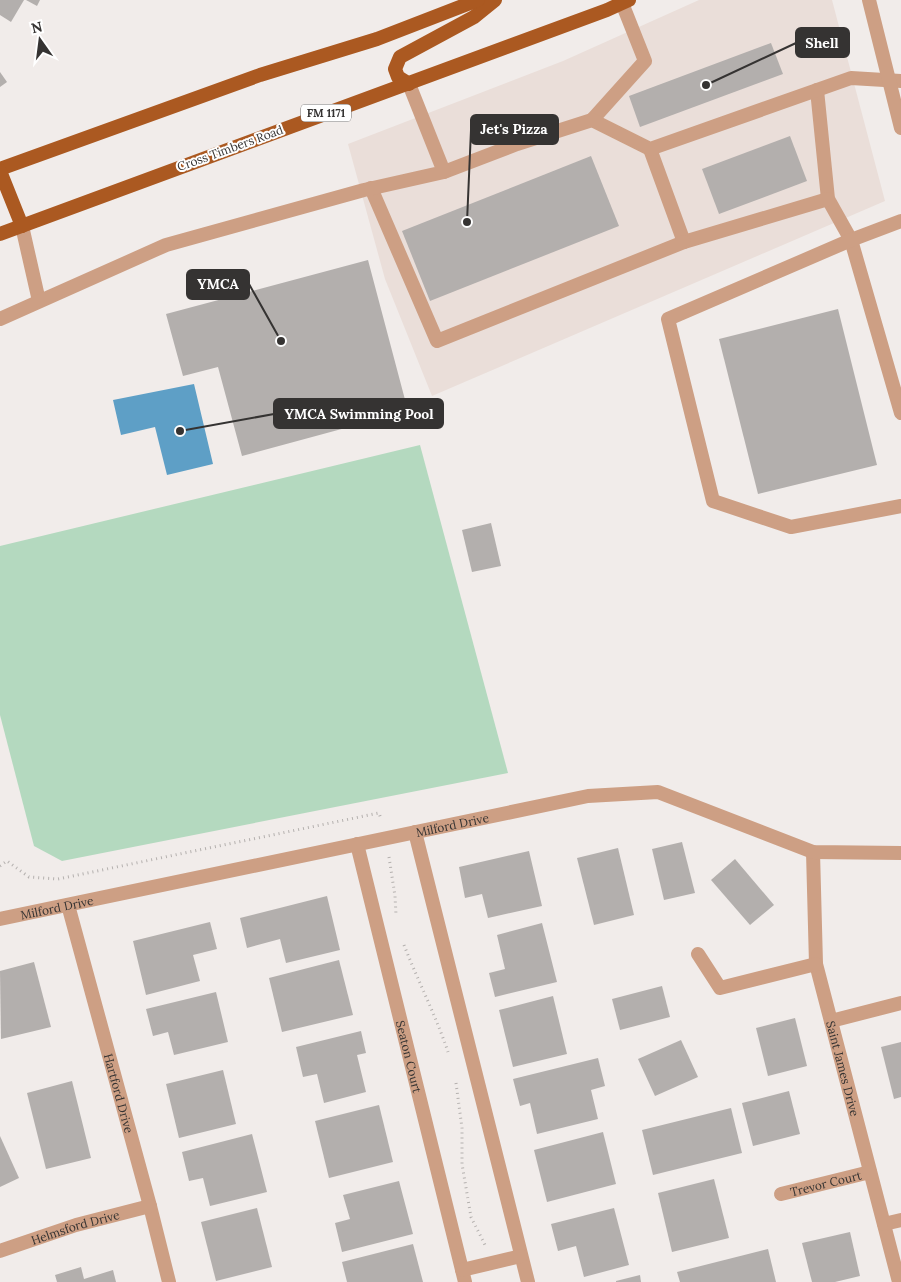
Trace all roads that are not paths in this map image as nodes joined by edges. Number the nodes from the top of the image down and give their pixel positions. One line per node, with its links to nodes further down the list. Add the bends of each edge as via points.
1 (478, 0): 11 (main road, via 377,39 260,75)
2 (495, 0): 6 (main road, via 474,17 400,56 395,69 398,77)
3 (870, 0): 5 (street)
4 (625, 2): 6 (main road, Cross Timbers Road / FM 1171); 8 (street, via 645,61)
5 (895, 81): 7 (street, via 851,78); 9 (street)
6 (409, 84): 12 (street); 16 (main road, Cross Timbers Road / FM 1171)
7 (817, 90): 10 (street); 14 (street)
8 (592, 120): 10 (street); 12 (street)
9 (901, 128)
10 (650, 149): 19 (street)
11 (0, 170): 16 (main road)
12 (444, 172): 13 (street)
13 (371, 188): 19 (street, via 437,341); 20 (street, via 166,245)
14 (828, 199): 18 (street); 19 (street)
15 (901, 221): 18 (street)
16 (22, 226): 17 (main road, Cross Timbers Road / FM 1171); 20 (street)
17 (0, 234)
18 (851, 240): 22 (street); 23 (street, via 668,319 713,501 791,527)
19 (684, 242)
20 (39, 301): 21 (street)
21 (0, 319)
22 (901, 413)
23 (901, 506)
24 (416, 832): 25 (street, Milford Drive); 26 (street, Milford Drive, via 588,796 658,792); 40 (street)
25 (356, 844): 28 (street, Milford Drive); 41 (street, Seaton Court)
26 (813, 852): 27 (street, Milford Drive); 31 (street, Saint James Drive)
27 (901, 853)
28 (68, 905): 29 (street, Milford Drive); 36 (street, Hartford Drive)
29 (0, 919)
30 (698, 954): 31 (street, via 720,988)
31 (816, 964): 33 (street, Saint James Drive)
32 (901, 1003): 33 (street)
33 (831, 1021): 34 (street, Saint James Drive)
34 (870, 1172): 35 (street, Trevor Court); 38 (street, Saint James Drive)
35 (781, 1194)
36 (150, 1206): 39 (street, Helmsford Drive, via 76,1225); 42 (street, Hartford Drive)
37 (901, 1220): 38 (street)
38 (884, 1224): 44 (street, Saint James Drive)
39 (0, 1251)
40 (521, 1256): 41 (street, Seaton Court, via 489,1263); 43 (street)
41 (463, 1276)
42 (169, 1282)
43 (528, 1282)
44 (899, 1282)

